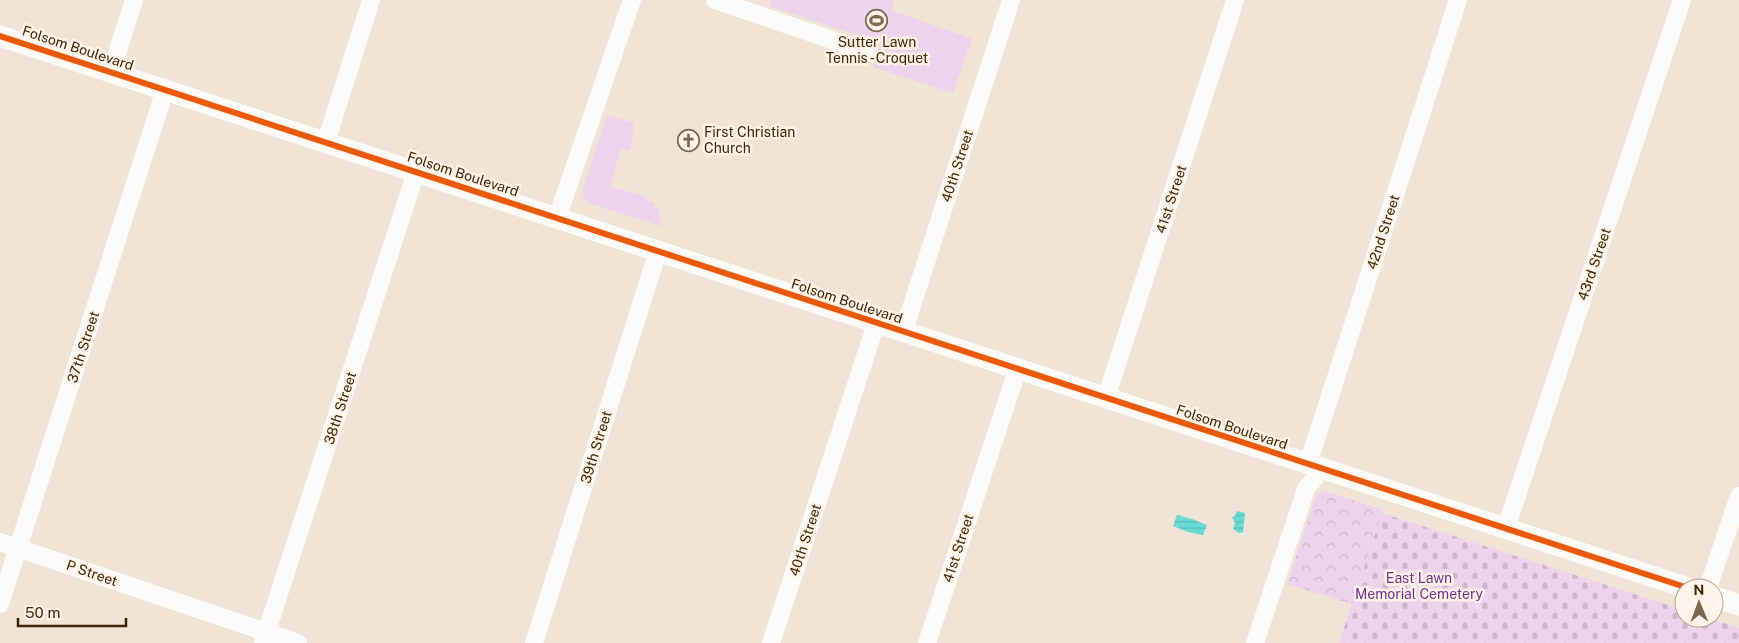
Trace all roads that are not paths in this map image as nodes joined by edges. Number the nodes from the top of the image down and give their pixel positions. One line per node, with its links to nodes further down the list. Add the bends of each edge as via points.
1 (134, 0): 11 (street)
2 (371, 0): 13 (street)
3 (632, 0): 15 (street)
4 (715, 0): 10 (street)
5 (1011, 0): 18 (street, 40th Street)
6 (1235, 0): 20 (street, 41st Street)
7 (1458, 0): 21 (street, 42nd Street)
8 (1682, 0): 23 (street, 43rd Street)
9 (0, 36): 11 (main road, Folsom Boulevard)
10 (870, 54)
11 (111, 72): 12 (main road, Folsom Boulevard)
12 (165, 90): 13 (main road, Folsom Boulevard); 25 (street, 37th Street)
13 (326, 142): 14 (main road, Folsom Boulevard)
14 (416, 172): 15 (main road, Folsom Boulevard); 31 (street, 38th Street)
15 (557, 218): 16 (main road, Folsom Boulevard)
16 (658, 251): 17 (main road, Folsom Boulevard); 33 (street, 39th Street)
17 (876, 324): 18 (main road, Folsom Boulevard); 34 (street, 40th Street)
18 (903, 333): 19 (main road, Folsom Boulevard)
19 (1018, 368): 20 (main road, Folsom Boulevard); 35 (street, 41st Street)
20 (1106, 398): 21 (main road, Folsom Boulevard)
21 (1315, 467): 23 (main road, Folsom Boulevard); 36 (street, 42nd Street)
22 (1739, 496): 26 (street)
23 (1506, 528): 27 (main road, Folsom Boulevard)
24 (0, 542): 25 (street, P Street)
25 (18, 548): 29 (street, 37th Street); 31 (street, P Street)
26 (1711, 578)
27 (1674, 583)
28 (1724, 600): 30 (main road)
29 (0, 604)
30 (1739, 605)
31 (265, 637): 32 (street, P Street)
32 (298, 643)
33 (534, 643)
34 (771, 643)
35 (927, 643)
36 (1256, 643)

